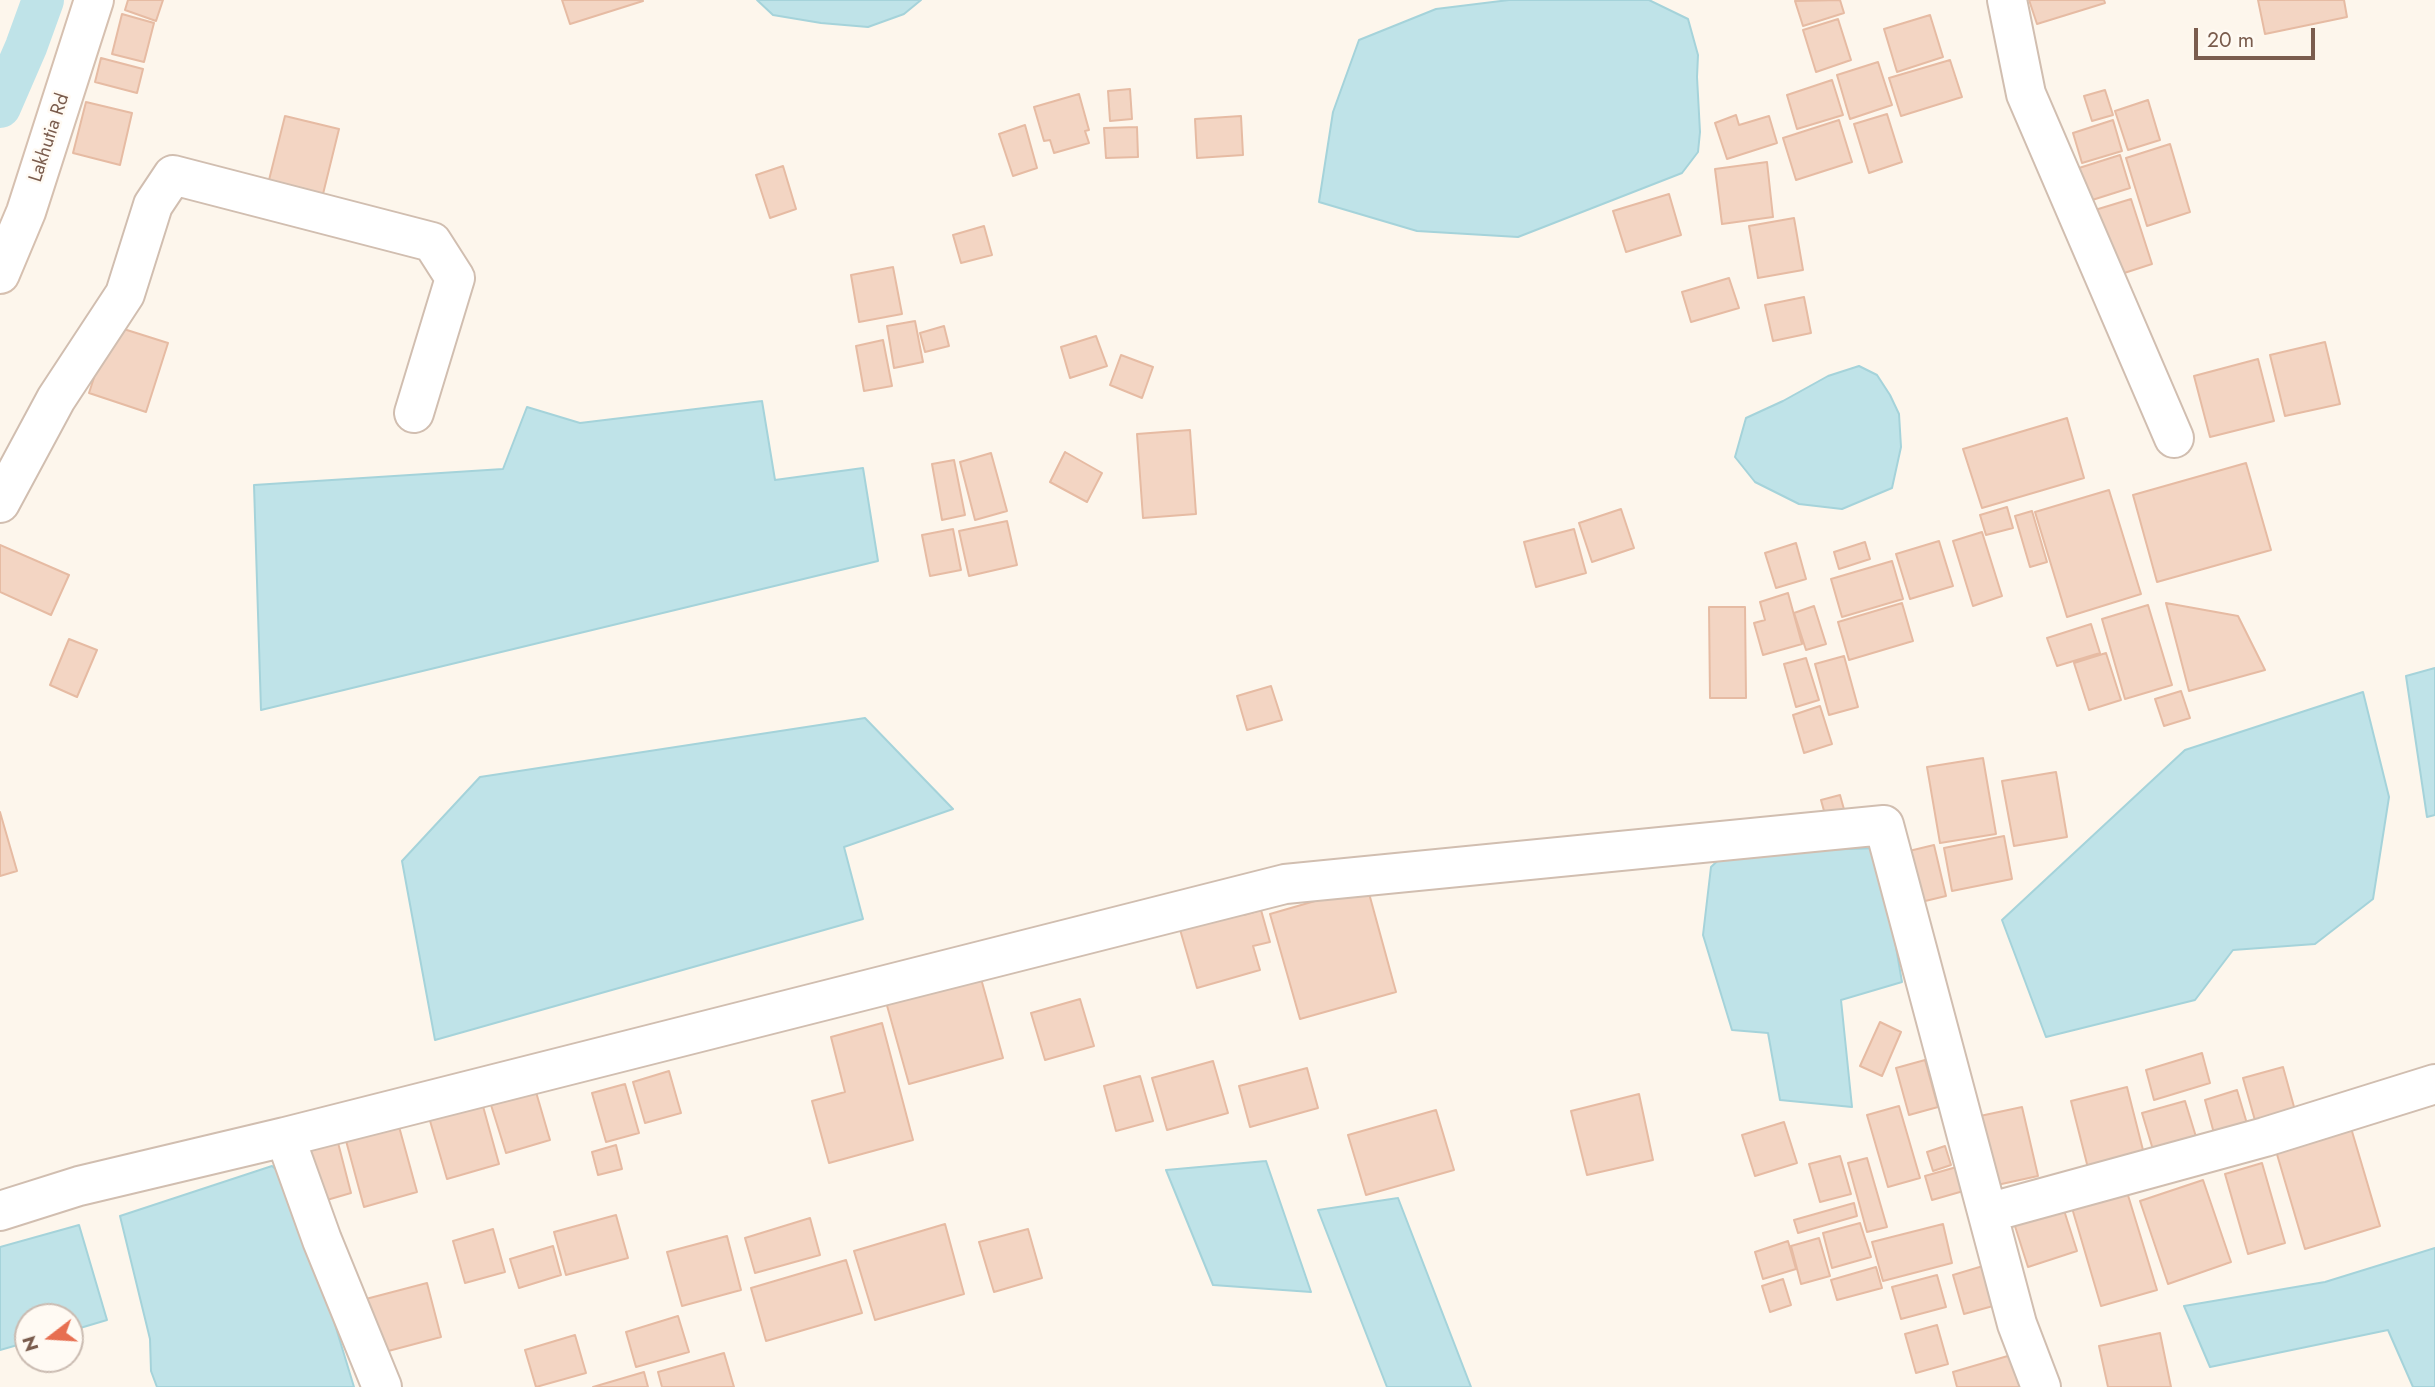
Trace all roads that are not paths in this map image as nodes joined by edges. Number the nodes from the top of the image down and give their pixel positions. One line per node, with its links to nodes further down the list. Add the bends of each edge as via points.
1 (94, 0): 3 (street, Lakhutia Rd, via 26,212)
2 (2007, 0): 5 (street, via 2025,94)
3 (0, 274)
4 (414, 413): 6 (street, via 455,278 432,242 173,175 153,205 125,294 56,399)
5 (2174, 438)
6 (0, 503)
7 (2435, 1084): 9 (street, via 2266,1137)
8 (285, 1137): 10 (street, via 79,1186); 11 (street); 12 (street, via 1285,884 1884,825 2017,1324)
9 (2002, 1209)
10 (0, 1211)
11 (382, 1387)
12 (2041, 1387)

